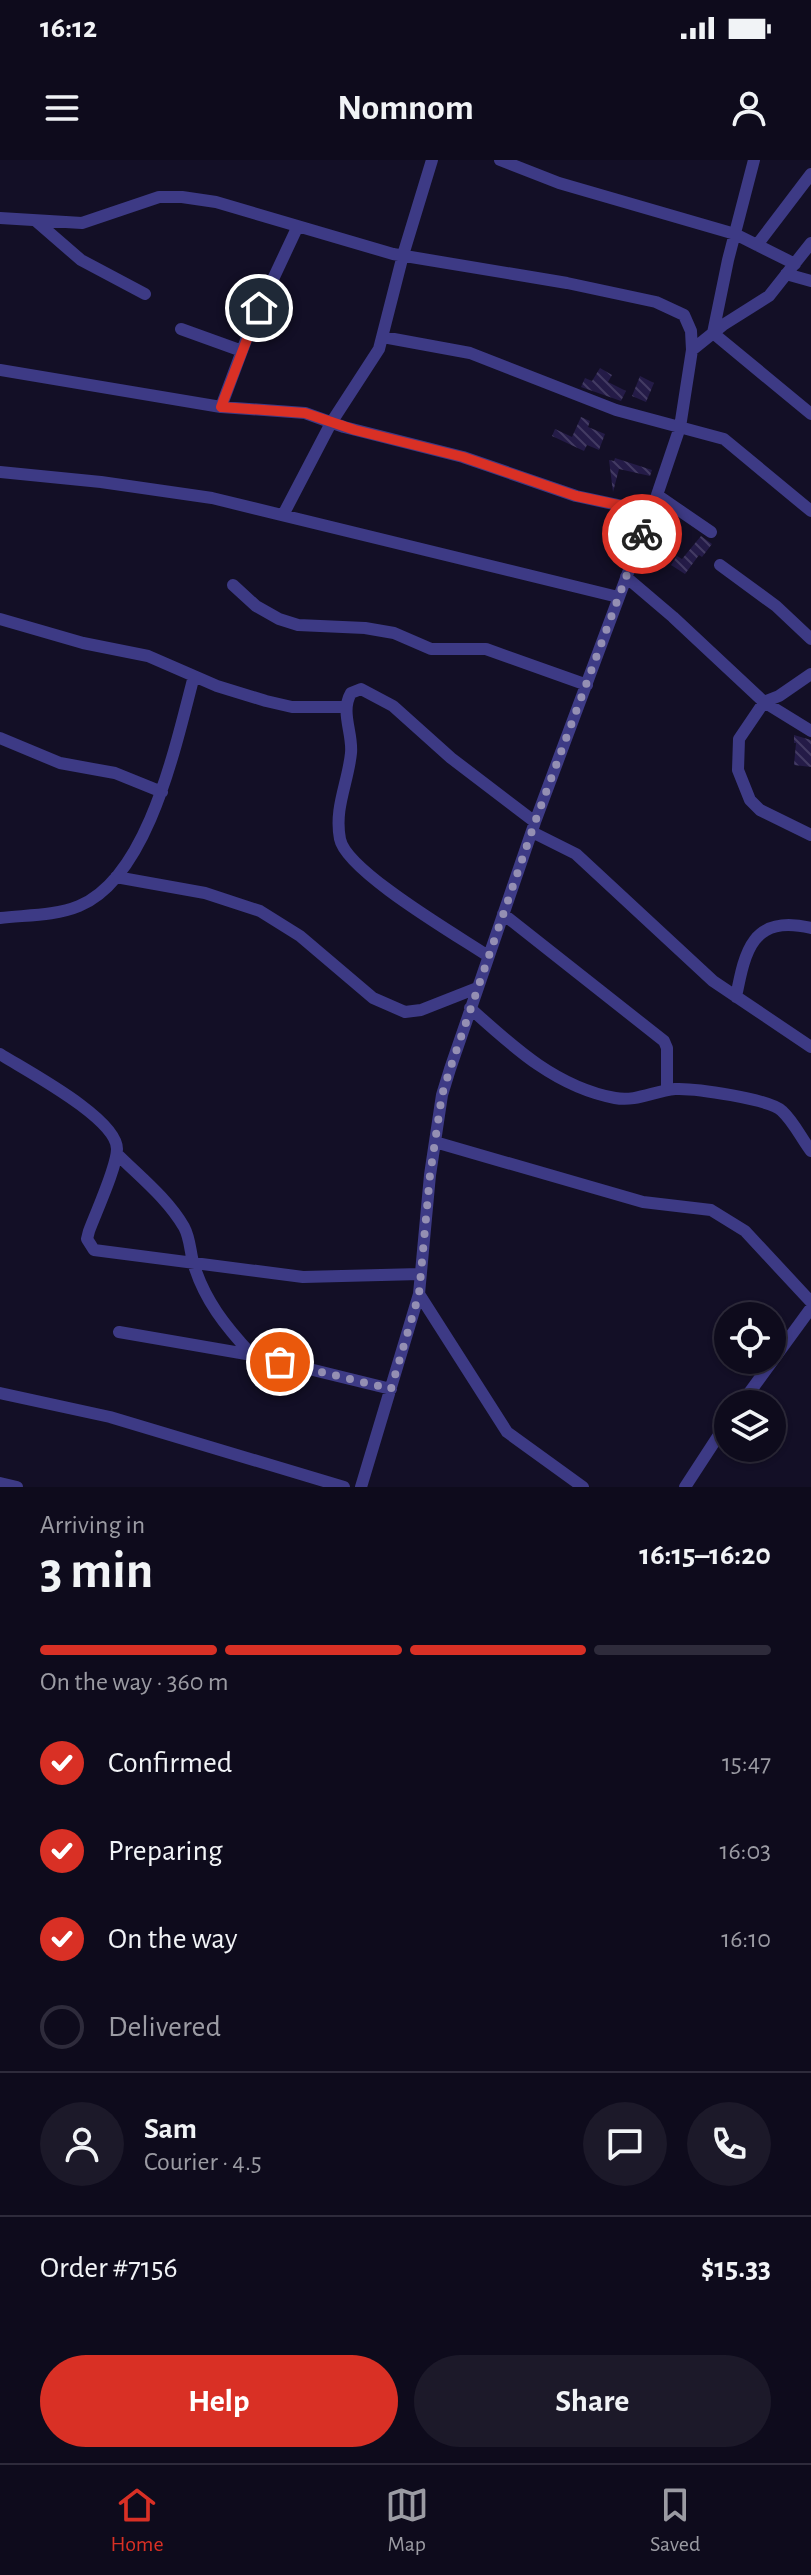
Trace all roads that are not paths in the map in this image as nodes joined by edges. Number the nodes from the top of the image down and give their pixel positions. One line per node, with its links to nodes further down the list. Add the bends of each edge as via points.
1 (432, 160): 11 (street)
2 (500, 160): 8 (street, via 559,183)
3 (754, 160): 8 (street)
4 (811, 174): 10 (street)
5 (0, 218): 6 (street)
6 (36, 221): 7 (street, via 82,223 145,200 182,197 216,202); 14 (street, via 81,260)
7 (297, 228): 11 (street); 19 (street)
8 (735, 234): 10 (street); 16 (street)
9 (811, 243): 12 (street)
10 (757, 245): 12 (street)
11 (403, 255): 17 (street); 18 (street, via 656,302 684,315)
12 (790, 269): 13 (street); 16 (street, via 769,296)
13 (811, 281)
14 (145, 294)
15 (181, 329): 19 (street)
16 (713, 333): 18 (street); 22 (street)
17 (383, 337): 23 (street); 24 (street, via 470,353 616,410)
18 (692, 350): 24 (street)
19 (242, 351): 21 (street)
20 (0, 370): 21 (street)
21 (221, 407): 23 (street, via 295,411)
22 (810, 411)
23 (331, 423): 28 (street, via 463,457 576,496); 29 (street)
24 (680, 427): 26 (street); 27 (street, via 724,439)
25 (0, 472): 29 (street, via 212,498)
26 (657, 495): 28 (street); 30 (street)
27 (811, 511)
28 (651, 512): 32 (street)
29 (283, 515): 34 (street)
30 (711, 532)
31 (720, 565): 36 (street)
32 (626, 577): 34 (street); 40 (street)
33 (233, 585): 39 (street, via 256,606 298,625 394,633 431,649 486,649)
34 (618, 597): 39 (street)
35 (0, 619): 38 (street, via 148,656)
36 (811, 639)
37 (811, 674): 40 (street)
38 (194, 676): 41 (street, via 280,704); 44 (street)
39 (587, 685): 45 (street)
40 (764, 702): 42 (street); 46 (street, via 739,739 743,786 760,810)
41 (346, 707): 45 (street, via 355,689 383,700); 51 (street, via 352,749 339,798 344,850 374,879)
42 (811, 731)
43 (0, 738): 44 (street, via 71,767 115,773)
44 (162, 792): 47 (street)
45 (534, 827): 48 (street); 53 (street, via 583,860)
46 (811, 835)
47 (116, 877): 49 (street, via 78,907); 52 (street, via 205,893 260,911 300,936 373,998 405,1012)
48 (503, 914): 51 (street); 57 (street, via 664,1041)
49 (0, 918)
50 (811, 928): 53 (street, via 779,926 754,939 743,959)
51 (488, 956): 52 (street)
52 (477, 988): 54 (street)
53 (736, 997): 55 (street)
54 (470, 1008): 57 (street, via 532,1062 586,1089 635,1099); 58 (street, via 442,1095)
55 (811, 1047)
56 (0, 1054): 60 (street, via 88,1110 113,1137)
57 (667, 1090): 59 (street, via 772,1103)
58 (435, 1142): 62 (street); 64 (street, via 643,1202 711,1210 745,1231)
59 (811, 1151)
60 (117, 1154): 61 (street, via 186,1229); 61 (street, via 89,1231 89,1246 100,1252)
61 (193, 1262): 62 (street, via 303,1277); 67 (street, via 219,1318)
62 (420, 1274): 63 (street)
63 (419, 1294): 68 (street); 76 (street, via 507,1432)
64 (811, 1302)
65 (811, 1308): 69 (street)
66 (119, 1332): 67 (street)
67 (252, 1355): 68 (street)
68 (391, 1389): 75 (street)
69 (751, 1390)
70 (0, 1393): 74 (street, via 110,1417)
71 (714, 1442): 77 (street)
72 (0, 1483): 73 (street)
73 (17, 1487)
74 (344, 1487)
75 (361, 1487)
76 (583, 1487)
77 (685, 1487)

